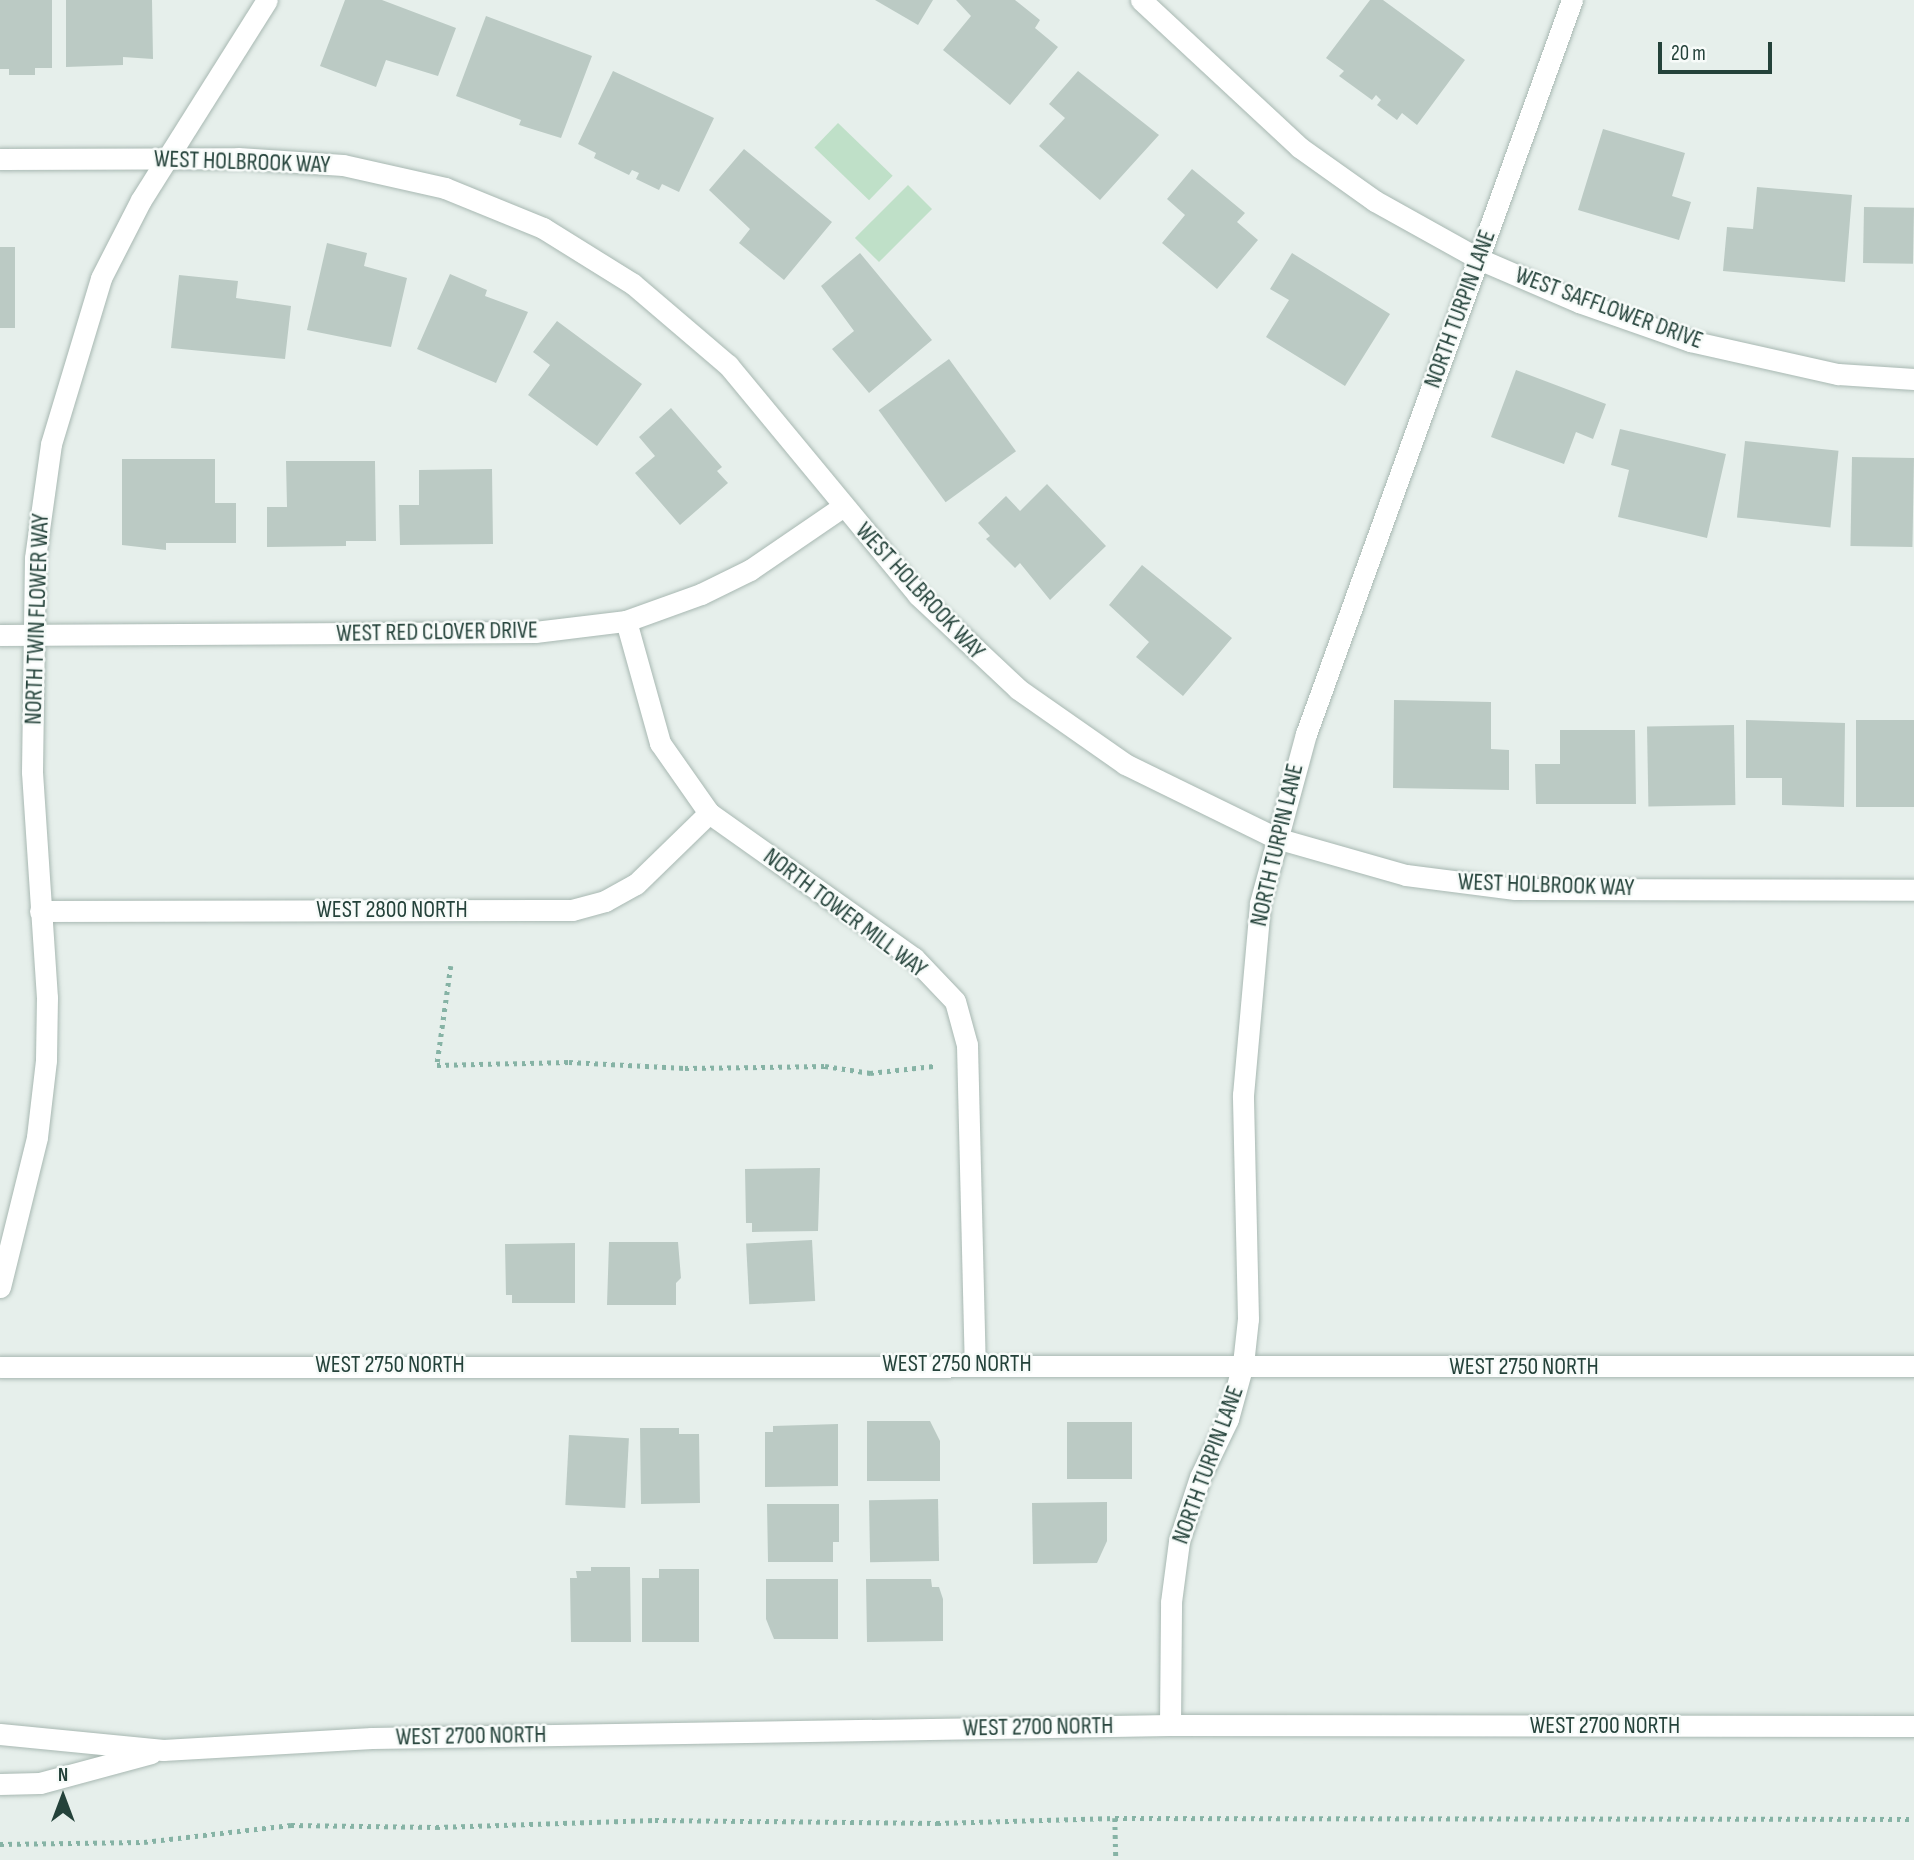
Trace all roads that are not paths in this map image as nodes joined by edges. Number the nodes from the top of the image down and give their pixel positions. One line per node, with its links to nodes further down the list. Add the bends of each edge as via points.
1 (267, 0): 4 (street, NORTH TWIN FLOWER WAY)
2 (1141, 0): 6 (street, WEST SAFFLOWER DRIVE, via 1300,148 1375,201)
3 (1572, 0): 6 (street, NORTH TURPIN LANE)
4 (169, 158): 5 (street, WEST HOLBROOK WAY); 8 (street, WEST HOLBROOK WAY, via 290,159 394,174 445,188 543,228 589,254 683,322 771,411); 11 (street, NORTH TWIN FLOWER WAY, via 100,278 64,387 41,501)
5 (0, 159)
6 (1479, 259): 7 (street, WEST SAFFLOWER DRIVE, via 1579,302 1690,341 1838,374); 13 (street, NORTH TURPIN LANE, via 1306,734)
7 (1914, 379)
8 (842, 507): 9 (street, WEST RED CLOVER DRIVE, via 750,570 701,594); 13 (street, WEST HOLBROOK WAY, via 918,595 1018,689 1125,764)
9 (626, 621): 11 (street, WEST RED CLOVER DRIVE, via 536,632); 12 (street, NORTH TOWER MILL WAY, via 660,743)
10 (0, 635): 11 (street, WEST RED CLOVER DRIVE)
11 (34, 635): 15 (street, NORTH TWIN FLOWER WAY, via 32,772)
12 (709, 813): 15 (street, WEST 2800 NORTH, via 636,884 605,901 572,910); 17 (street, NORTH TOWER MILL WAY, via 914,958 955,1001 967,1045)
13 (1276, 838): 14 (street, WEST HOLBROOK WAY, via 1406,875 1515,889); 18 (street, NORTH TURPIN LANE, via 1260,902 1249,999 1243,1095 1248,1319)
14 (1914, 890)
15 (40, 911): 16 (street, NORTH TWIN FLOWER WAY, via 46,1060 37,1137)
16 (0, 1287)
17 (975, 1364): 18 (street, WEST 2750 NORTH); 20 (street, WEST 2750 NORTH)
18 (1243, 1364): 19 (street, WEST 2750 NORTH); 21 (street, NORTH TURPIN LANE, via 1228,1419 1200,1477 1179,1541 1171,1602)
19 (1914, 1366)
20 (0, 1367)
21 (1170, 1725): 22 (street, WEST 2700 NORTH); 24 (street, WEST 2700 NORTH, via 372,1738)
22 (1914, 1726)
23 (0, 1734): 24 (street, WEST 2700 NORTH)
24 (163, 1750): 25 (street, WEST 2700 NORTH, via 40,1783)
25 (0, 1784)

